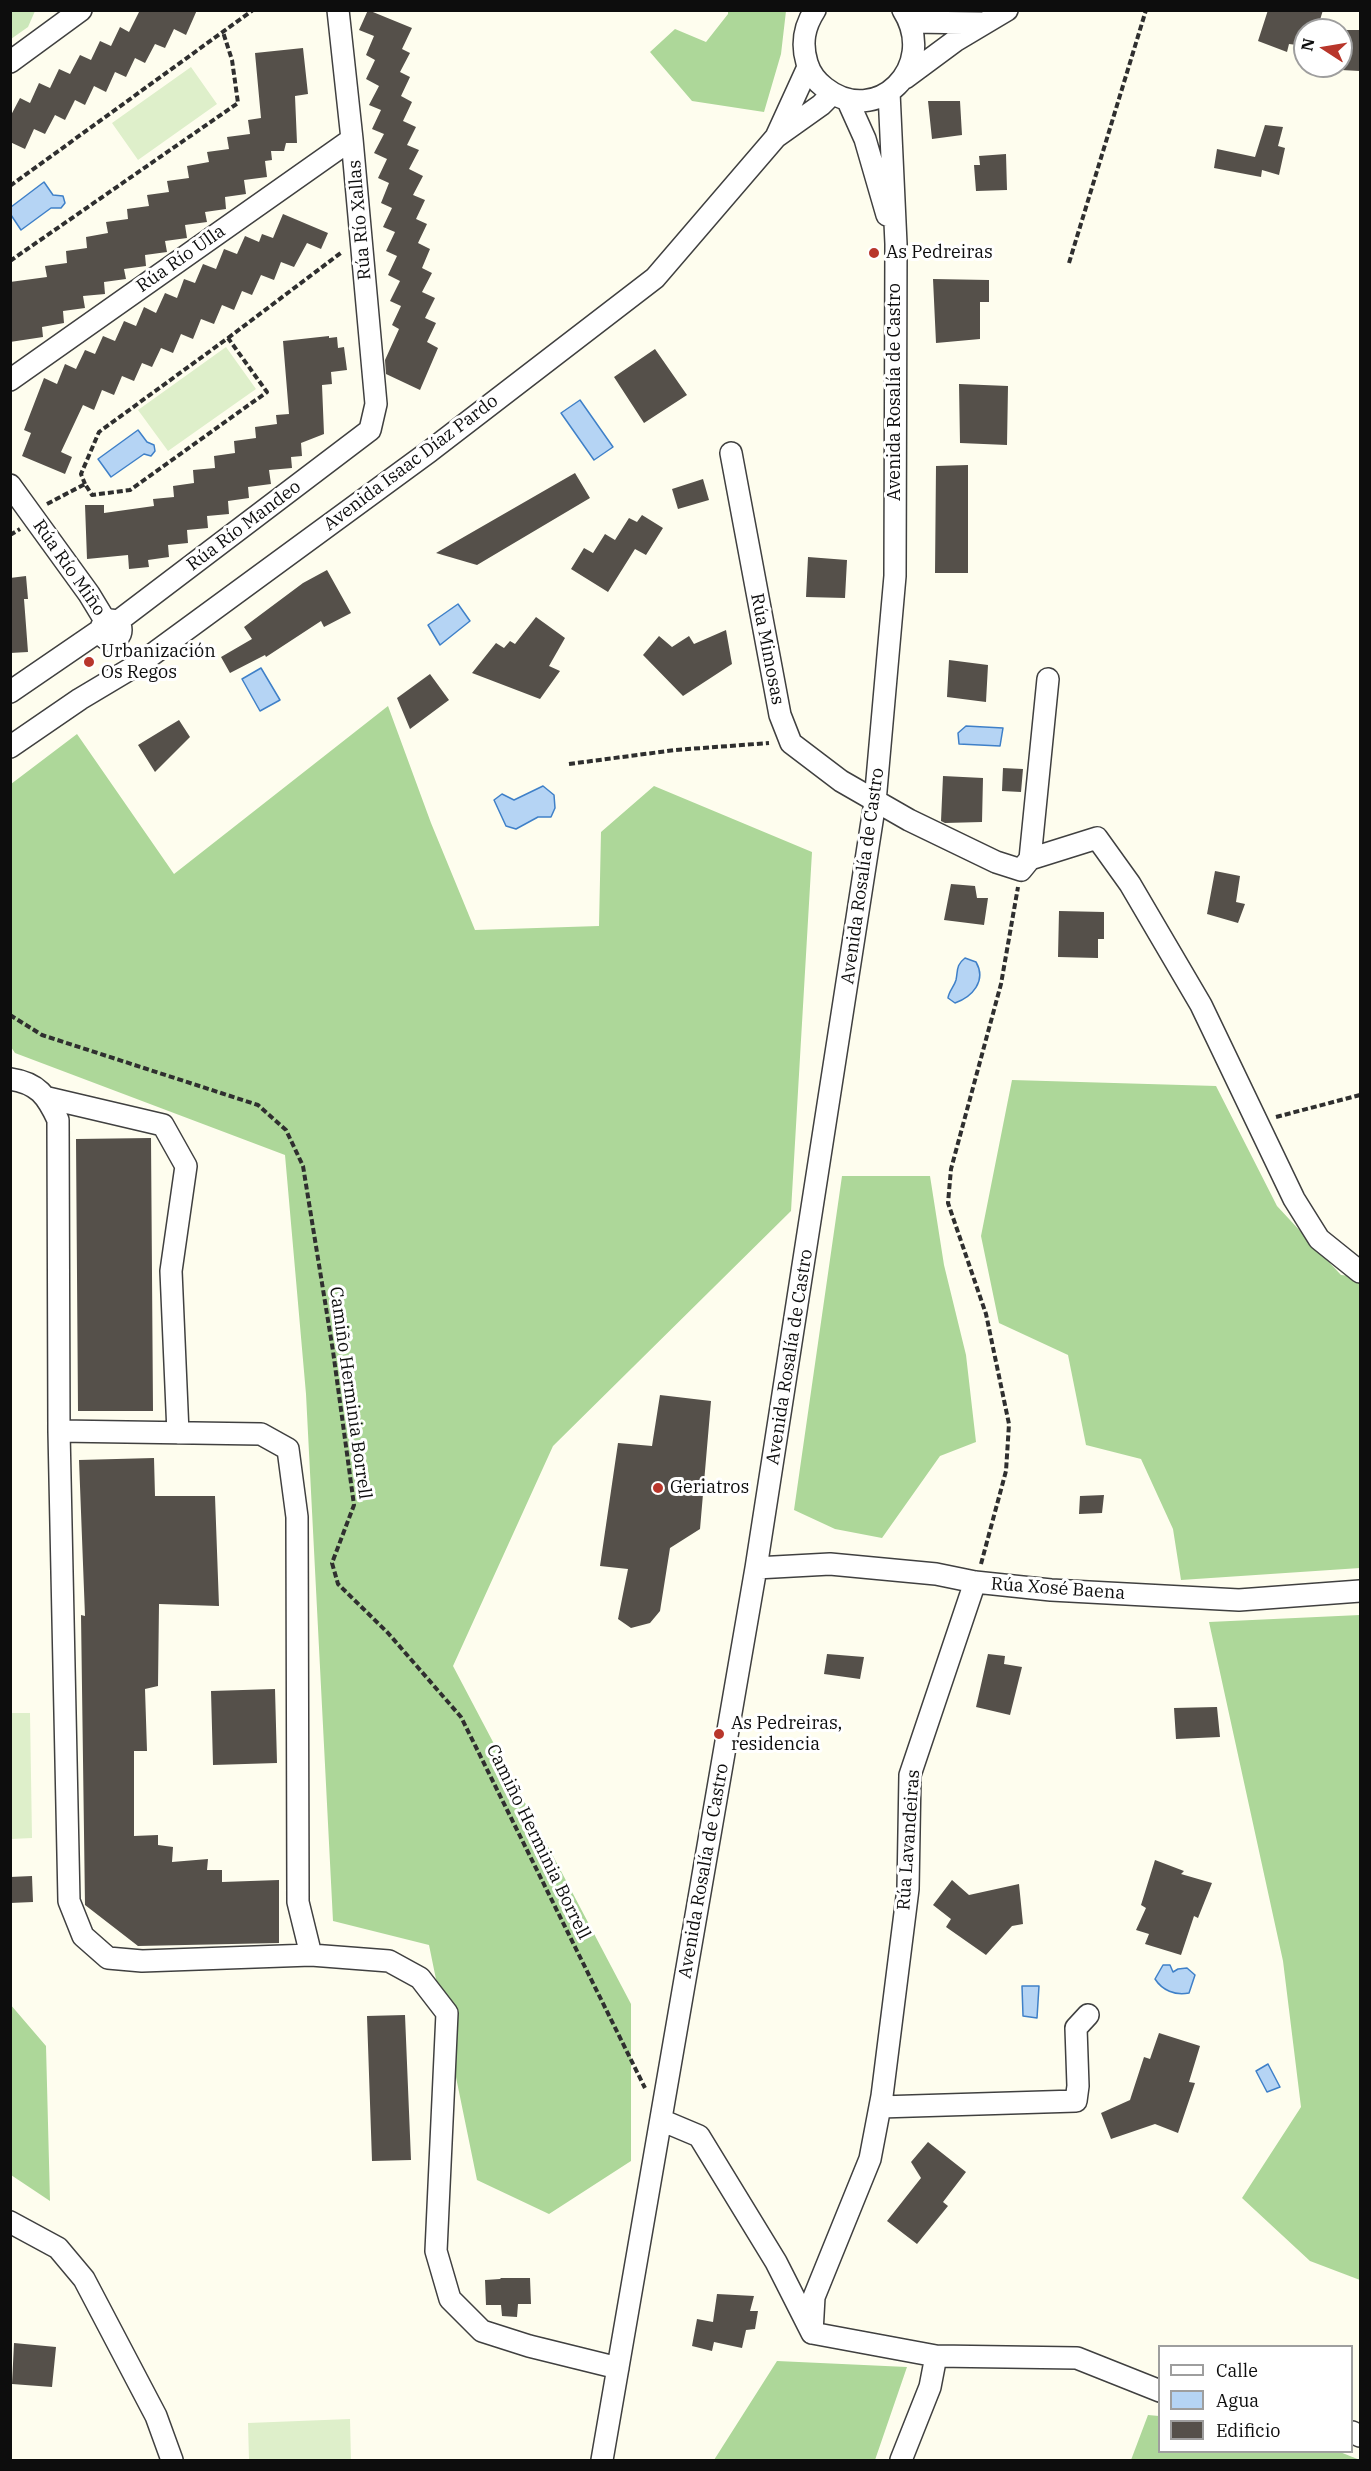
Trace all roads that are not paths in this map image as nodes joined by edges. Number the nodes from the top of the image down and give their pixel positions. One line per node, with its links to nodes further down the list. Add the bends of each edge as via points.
1 (338, 10): 12 (street, Rúa Río Xallas)
2 (815, 10): 8 (street, via 804,35)
3 (1007, 10): 6 (street)
4 (68, 14): 7 (street)
5 (907, 16): 6 (street, via 949,25); 9 (street, via 914,51 911,66)
6 (983, 23): 9 (street)
7 (10, 62)
8 (808, 67): 10 (street, Avenida Rosalía de Castro, via 818,82); 11 (street, Avenida Isaac Díaz Pardo)
9 (896, 85): 10 (street, via 869,99); 13 (street, Avenida Rosalía de Castro)
10 (840, 96): 11 (street, Avenida Isaac Díaz Pardo); 13 (street, Avenida Rosalía de Castro, via 865,139)
11 (776, 137): 19 (street, Avenida Isaac Díaz Pardo, via 656,278 430,451)
12 (352, 139): 14 (street, Rúa Río Ulla); 15 (street, Rúa Río Xallas, via 376,404)
13 (896, 244): 23 (street, Avenida Rosalía de Castro, via 895,576)
14 (10, 380)
15 (370, 430): 18 (street, Rúa Río Mandeo)
16 (730, 453): 23 (street, Rúa Mimosas, via 778,704 791,743)
17 (10, 486): 18 (street, Rúa Río Miño)
18 (111, 626): 19 (street, Rúa Río Miño); 21 (street, Rúa Río Mandeo)
19 (142, 662): 22 (street, Avenida Isaac Díaz Pardo)
20 (1048, 679): 24 (street)
21 (10, 692)
22 (10, 747)
23 (875, 802): 24 (street, via 996,862); 30 (street, Avenida Rosalía de Castro)
24 (1025, 864): 27 (street, via 1097,838 1130,884 1201,1005 1294,1198 1319,1239)
25 (10, 1079): 26 (street, via 37,1088)
26 (48, 1098): 28 (street, via 58,1120); 29 (street, via 163,1125 186,1166 171,1271)
27 (1360, 1272)
28 (59, 1431): 29 (street); 33 (street, via 69,1901 83,1936 108,1958 142,1961)
29 (178, 1433): 33 (street, via 261,1434 288,1449 297,1517 298,1902)
30 (756, 1568): 31 (street, Rúa Xosé Baena, via 830,1564 936,1574); 36 (street, Avenida Rosalía de Castro)
31 (975, 1582): 32 (street, Rúa Xosé Baena, via 1239,1600); 35 (street, Rúa Lavandeiras, via 910,1775 908,1889)
32 (1360, 1591)
33 (311, 1955): 40 (street, via 389,1960 420,1978 447,2013 436,2251 450,2299 482,2331)
34 (1088, 2015): 35 (street, via 1076,2028 1076,2101)
35 (880, 2107): 38 (street, Rúa Lavandeiras, via 870,2159 814,2297)
36 (661, 2120): 38 (street, via 699,2136 776,2262); 40 (street, Avenida Rosalía de Castro)
37 (10, 2222): 42 (street, via 58,2248 84,2279 156,2416)
38 (812, 2333): 39 (street)
39 (936, 2356): 41 (street, via 1077,2358); 44 (street, via 930,2387)
40 (618, 2368): 43 (street, Avenida Rosalía de Castro)
41 (1158, 2390)
42 (172, 2460)
43 (602, 2460)
44 (901, 2460)

